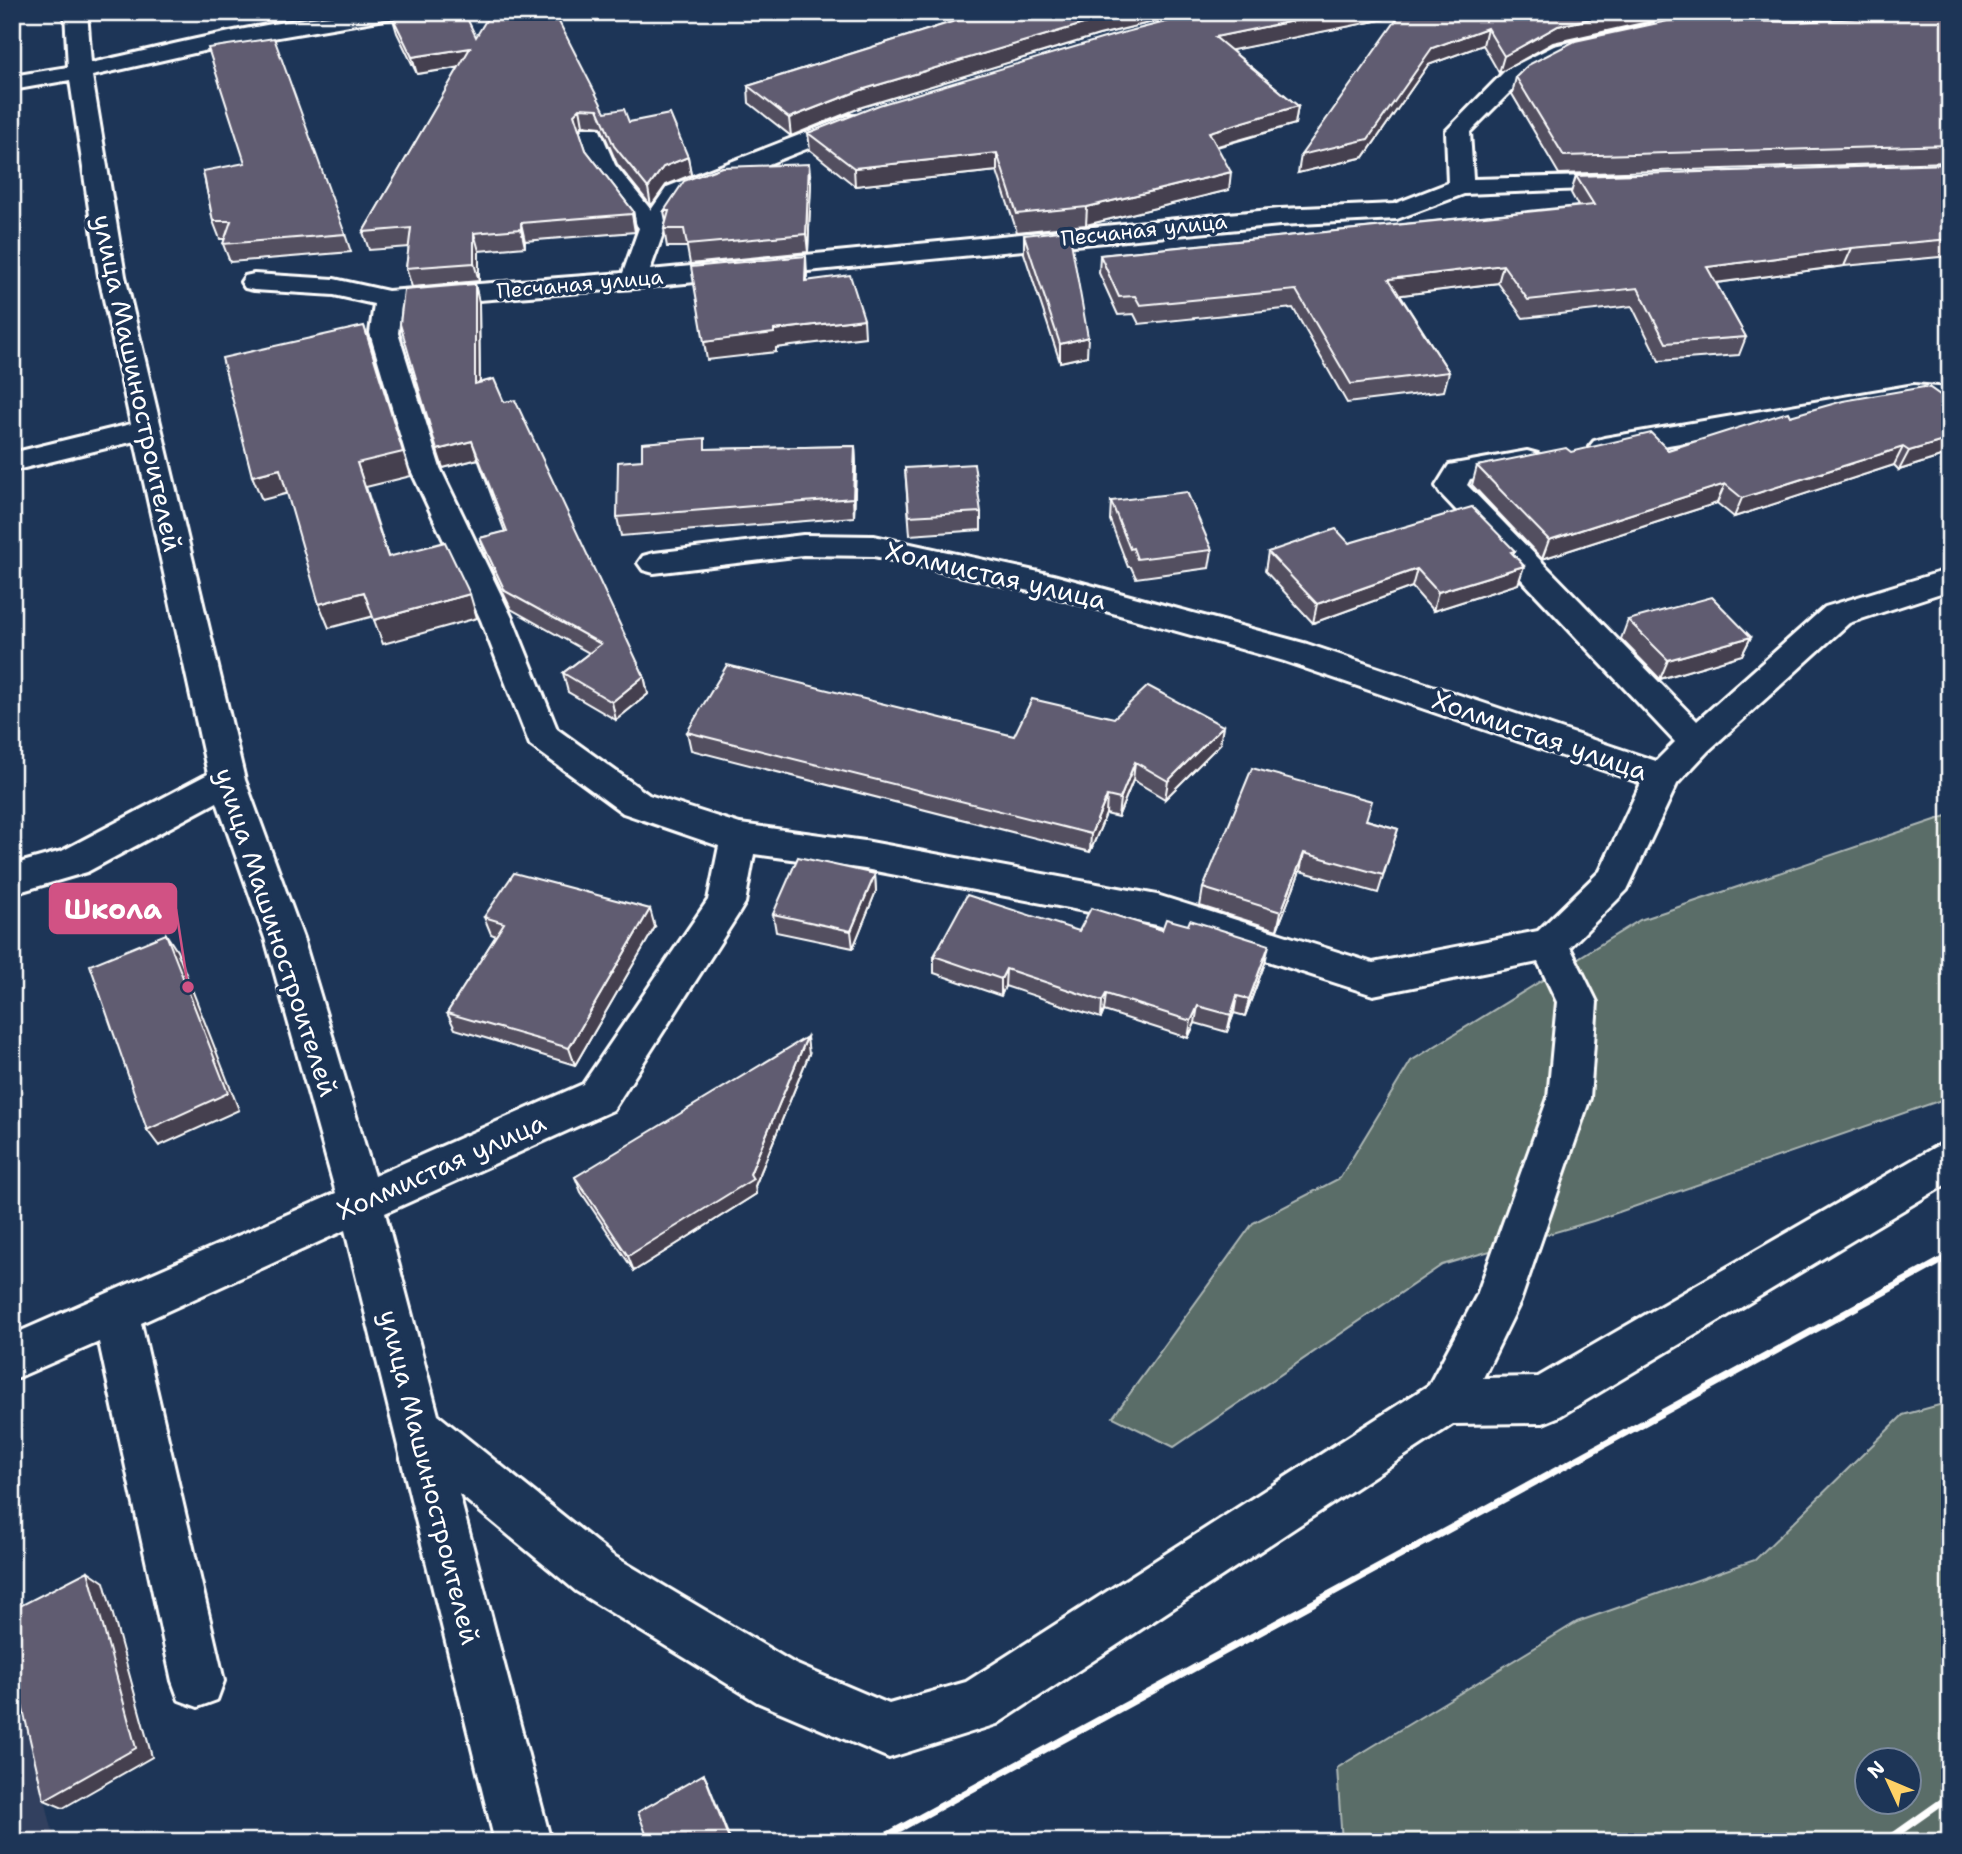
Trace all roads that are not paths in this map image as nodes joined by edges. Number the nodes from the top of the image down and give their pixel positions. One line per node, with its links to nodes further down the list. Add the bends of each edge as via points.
1 (76, 12): 5 (street, улица Машиностроителей)
2 (391, 12): 5 (street, via 225,39)
3 (1665, 20): 4 (street); 10 (street, via 1562,51 1514,75 1458,131)
4 (1693, 28)
5 (79, 72): 6 (street); 16 (street, улица Машиностроителей, via 112,276)
6 (12, 83)
7 (884, 111): 11 (street, via 676,192)
8 (591, 133): 11 (street, via 603,166)
9 (1657, 181): 10 (street, Песчаная улица)
10 (1461, 187): 12 (street, Песчаная улица, via 1397,211 1280,217)
11 (652, 228): 12 (street)
12 (634, 280): 14 (street, Песчаная улица)
13 (254, 282): 14 (street, Песчаная улица, via 334,287)
14 (388, 299): 23 (street, via 384,333 425,468 497,620 542,736 636,804)
15 (1950, 397): 20 (street, via 1914,394 1460,472 1451,486)
16 (145, 430): 17 (street); 22 (street, улица Машиностроителей)
17 (12, 461)
18 (654, 563): 21 (street, Холмистая улица, via 803,545 874,546 1053,586 1295,652)
19 (1950, 579): 20 (street, via 1837,615)
20 (1696, 742): 21 (street)
21 (1662, 777): 25 (street, Холмистая улица, via 1614,880)
22 (226, 780): 24 (street, via 74,862); 27 (street, улица Машиностроителей, via 284,938)
23 (738, 838): 25 (street, via 864,855 1157,909 1373,979); 27 (street, Холмистая улица, via 726,903 597,1097)
24 (12, 880)
25 (1549, 944): 30 (street, via 1577,1002 1569,1098 1497,1303)
26 (1950, 1160): 30 (street, via 1543,1400)
27 (360, 1201): 28 (street, Холмистая улица); 31 (street, улица Машиностроителей)
28 (115, 1311): 29 (street, Холмистая улица); 32 (street)
29 (12, 1358)
30 (1446, 1401): 31 (street, via 978,1705 889,1731 776,1683 594,1573)
31 (419, 1430): 33 (street, улица Машиностроителей)
32 (198, 1681)
33 (523, 1842)

